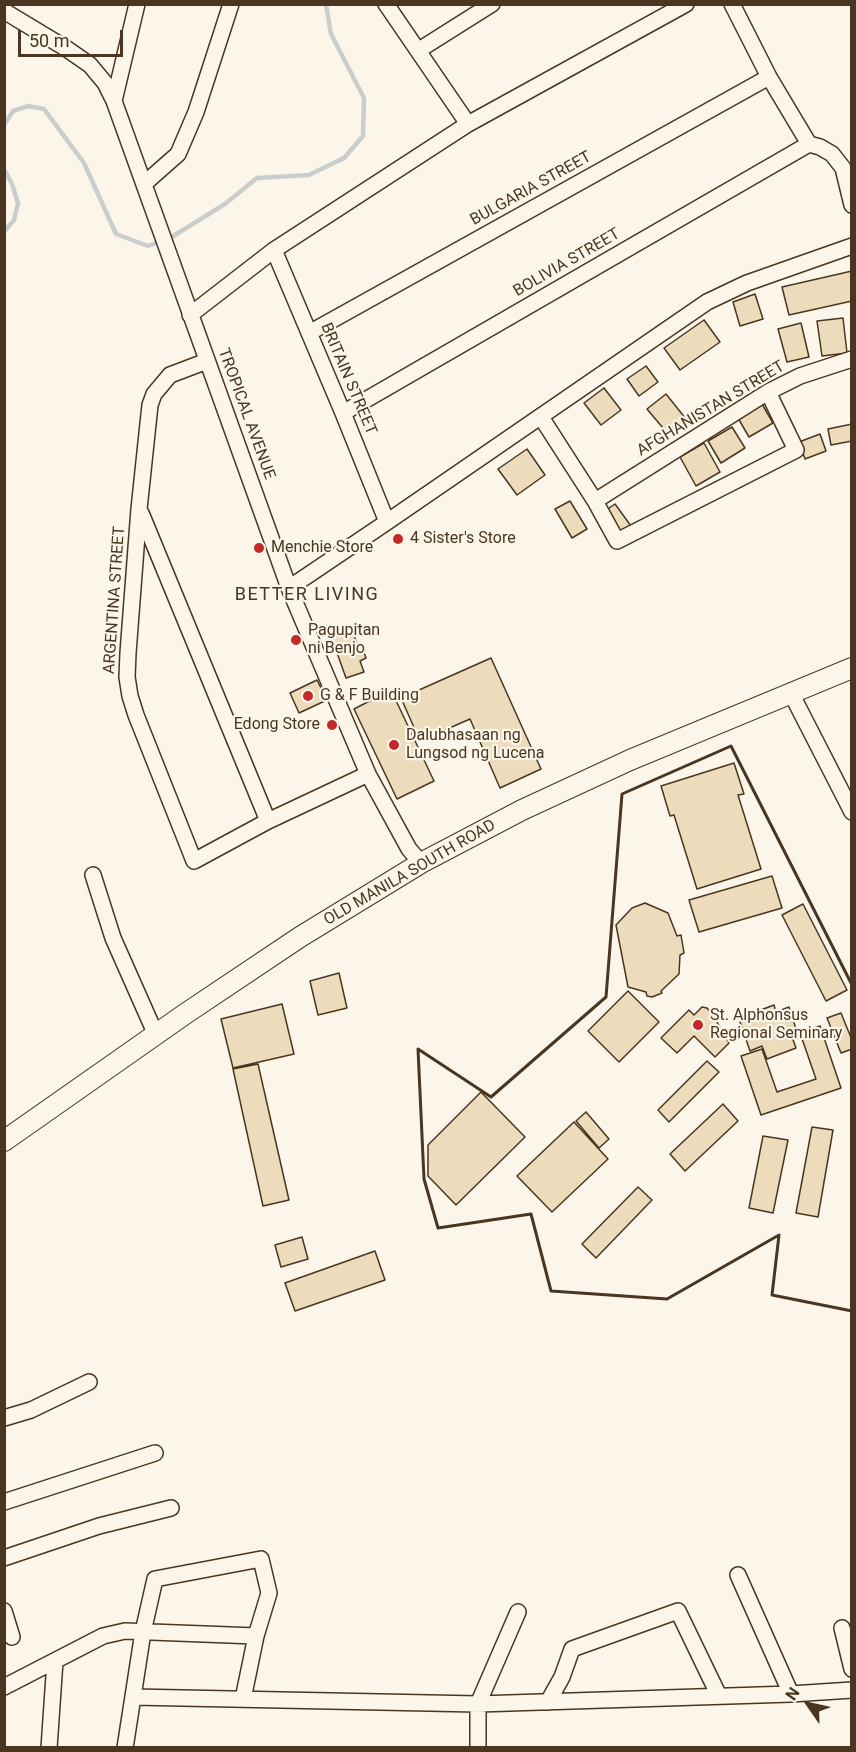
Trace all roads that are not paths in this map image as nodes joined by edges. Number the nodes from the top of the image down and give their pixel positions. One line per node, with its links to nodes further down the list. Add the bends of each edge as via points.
1 (137, 4): 10 (street)
2 (231, 4): 13 (street, via 178,154)
3 (386, 4): 8 (street)
4 (492, 4): 8 (street)
5 (686, 4): 11 (street)
6 (732, 4): 9 (street)
7 (6, 11): 10 (street, TROPICAL AVENUE, via 90,65)
8 (419, 50): 11 (street)
9 (770, 77): 12 (street); 18 (street, BULGARIA STREET)
10 (114, 101): 13 (street, TROPICAL AVENUE)
11 (468, 124): 16 (street)
12 (809, 144): 14 (street, via 832,154 843,168); 22 (street, BOLIVIA STREET)
13 (144, 184): 17 (street, TROPICAL AVENUE)
14 (852, 205)
15 (852, 246): 23 (street, via 747,283 707,302)
16 (274, 250): 17 (street); 18 (street, BRITAIN STREET)
17 (190, 315): 20 (street, TROPICAL AVENUE)
18 (309, 333): 22 (street, BRITAIN STREET)
19 (852, 359): 21 (street, AFGHANISTAN STREET, via 800,376)
20 (207, 360): 25 (street, ARGENTINA STREET, via 170,375 154,394); 27 (street, TROPICAL AVENUE)
21 (768, 392): 24 (street, AFGHANISTAN STREET); 24 (street, via 796,450 617,541)
22 (343, 413): 26 (street, BRITAIN STREET)
23 (541, 417): 24 (street); 26 (street)
24 (595, 501)
25 (139, 509): 32 (street); 32 (street, ARGENTINA STREET, via 127,677 130,696 194,861)
26 (387, 522): 27 (street)
27 (289, 588): 30 (street, TROPICAL AVENUE)
28 (852, 669): 29 (main road, OLD MANILA SOUTH ROAD)
29 (790, 693): 31 (street); 33 (main road, OLD MANILA SOUTH ROAD, via 630,760)
30 (368, 774): 32 (street); 33 (street, TROPICAL AVENUE, via 409,849)
31 (852, 812)
32 (268, 821)
33 (421, 863): 35 (main road, OLD MANILA SOUTH ROAD, via 300,937)
34 (93, 875): 35 (street, via 113,938)
35 (156, 1035): 36 (main road, OLD MANILA SOUTH ROAD)
36 (4, 1141)
37 (88, 1382): 38 (street, via 31,1410)
38 (4, 1418)
39 (155, 1453): 40 (street)
40 (4, 1502)
41 (171, 1508): 42 (street, via 99,1526)
42 (4, 1558)
43 (738, 1575): 54 (street)
44 (4, 1611): 49 (street)
45 (518, 1612): 59 (street)
46 (842, 1628): 51 (street)
47 (143, 1632): 48 (street); 48 (street, via 155,1579 261,1559 269,1593); 50 (street, via 103,1636); 56 (street)
48 (256, 1636): 57 (street)
49 (12, 1637)
50 (55, 1661): 52 (street); 60 (street)
51 (852, 1669)
52 (4, 1687)
53 (852, 1690): 54 (street)
54 (791, 1694): 55 (street)
55 (719, 1696): 58 (street); 58 (street, via 678,1611 573,1649)
56 (133, 1697): 57 (street); 61 (street)
57 (243, 1699): 59 (street)
58 (548, 1702): 59 (street)
59 (478, 1704): 62 (street)
60 (49, 1748)
61 (125, 1748)
62 (478, 1748)

